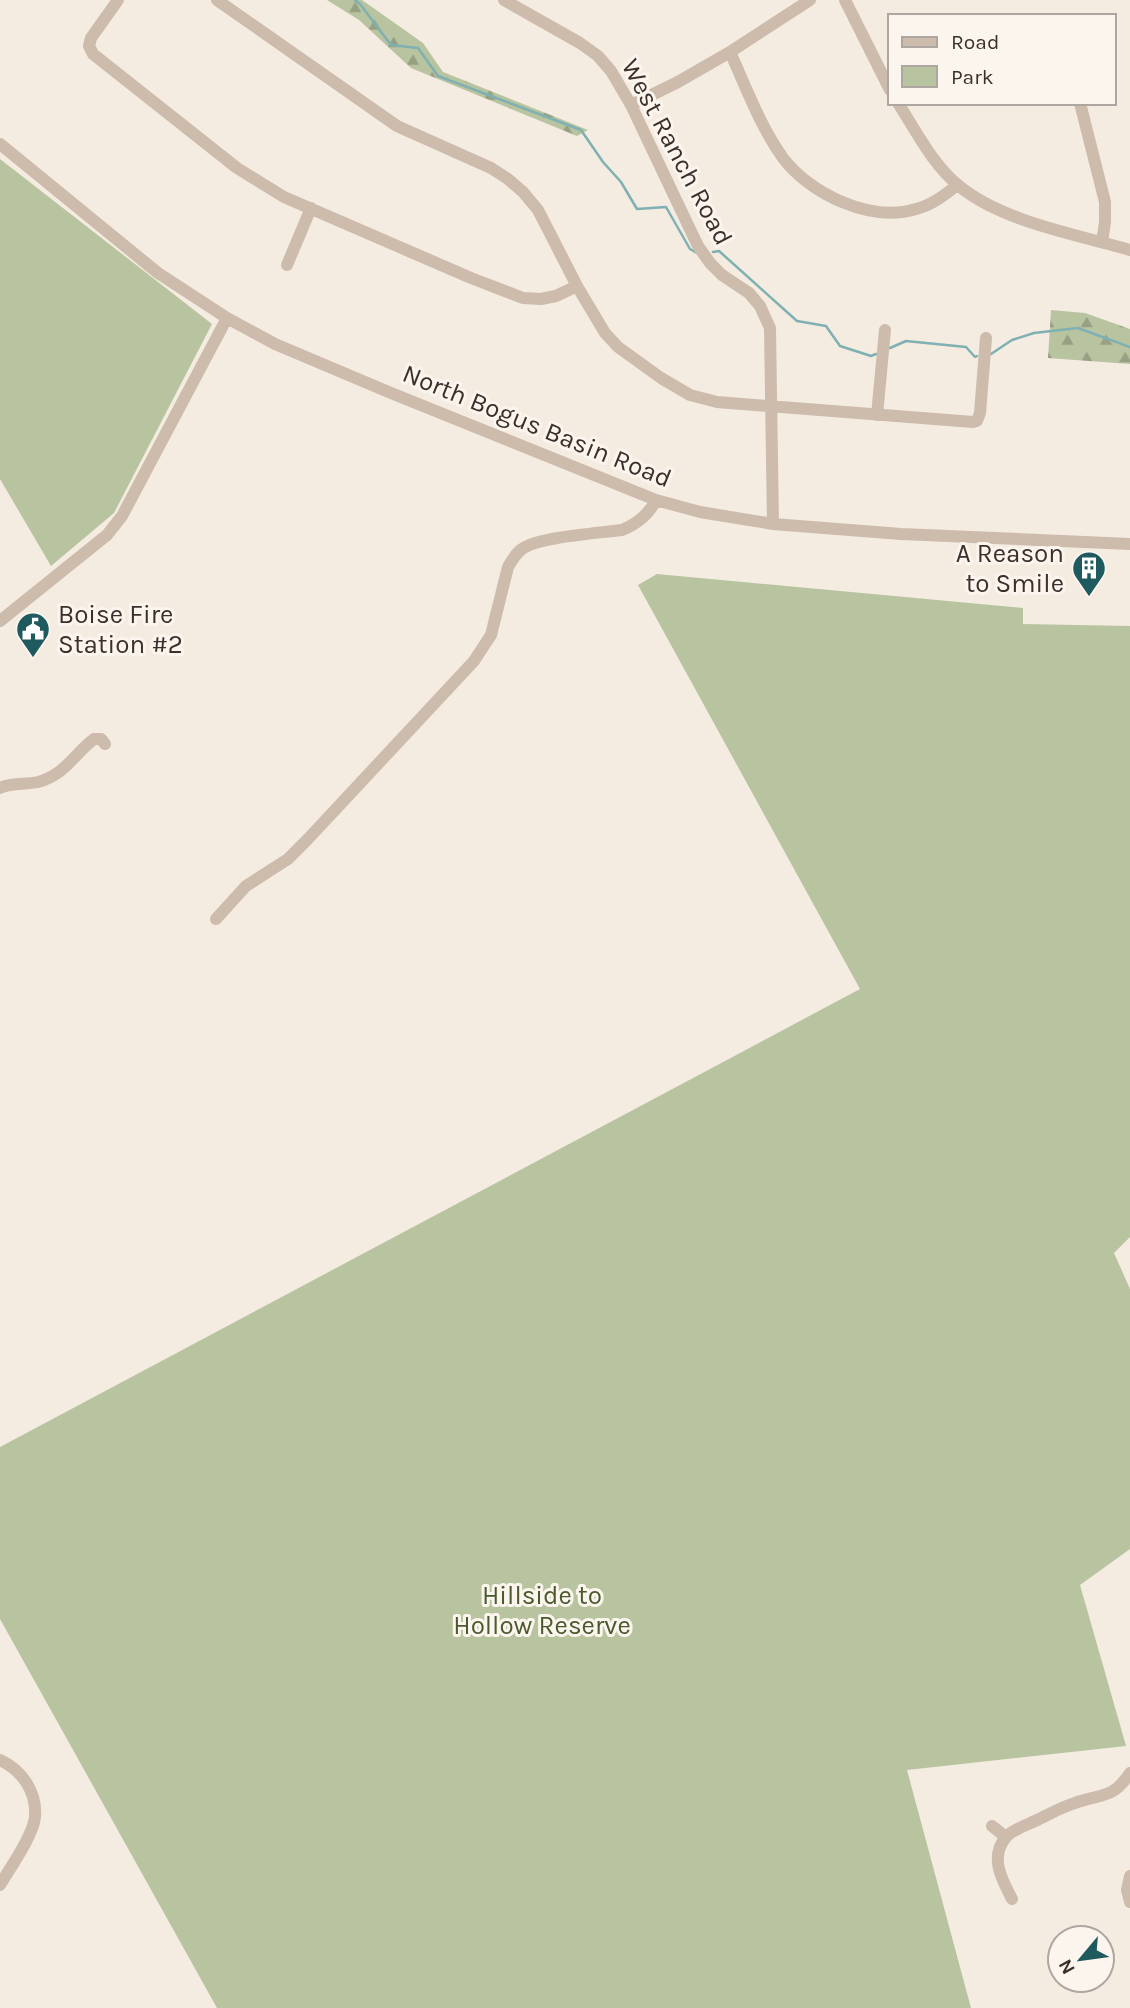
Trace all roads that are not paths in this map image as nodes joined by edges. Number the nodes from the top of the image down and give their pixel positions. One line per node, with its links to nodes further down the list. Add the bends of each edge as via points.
1 (118, 0): 13 (street, via 91,38 93,54 237,168)
2 (217, 0): 17 (street, via 397,126 508,178 538,211)
3 (504, 0): 10 (street, West Ranch Road, via 598,56)
4 (810, 0): 6 (street)
5 (845, 0): 7 (street)
6 (730, 52): 10 (street); 12 (street, via 785,160 804,180 831,197 861,209 894,213 934,202)
7 (888, 86)
8 (899, 105): 12 (street)
9 (1081, 105): 14 (street, via 1105,202)
10 (631, 106): 21 (street, West Ranch Road, via 698,246 722,275 760,306 770,328)
11 (0, 144): 18 (street, North Bogus Basin Road, via 158,273)
12 (957, 185): 14 (street, via 1012,216)
13 (311, 208): 16 (street); 17 (street, via 523,298 555,296)
14 (1102, 242): 15 (street)
15 (1130, 250)
16 (287, 265)
17 (577, 286): 21 (street, via 605,333 661,378 702,399)
18 (227, 318): 23 (street, North Bogus Basin Road, via 275,344); 26 (street, via 122,516 107,535)
19 (885, 330): 22 (street)
20 (986, 338): 22 (street, via 977,421)
21 (771, 407): 22 (street); 24 (street, West Ranch Road)
22 (877, 415)
23 (656, 500): 24 (street, North Bogus Basin Road); 29 (street, via 622,530 541,541 523,548 508,567 491,635 474,661 307,840 288,859 246,886)
24 (774, 524): 25 (street, North Bogus Basin Road)
25 (1130, 544)
26 (0, 621)
27 (105, 744): 28 (street, via 94,739 52,777)
28 (0, 788)
29 (216, 919)
30 (0, 1760): 35 (street, via 26,1782 35,1818)
31 (1130, 1773): 33 (street, via 1114,1792 1073,1803)
32 (992, 1826): 33 (street)
33 (1006, 1837): 36 (street, via 998,1866)
34 (1130, 1877): 37 (street)
35 (0, 1885)
36 (1012, 1899)
37 (1130, 1902)

